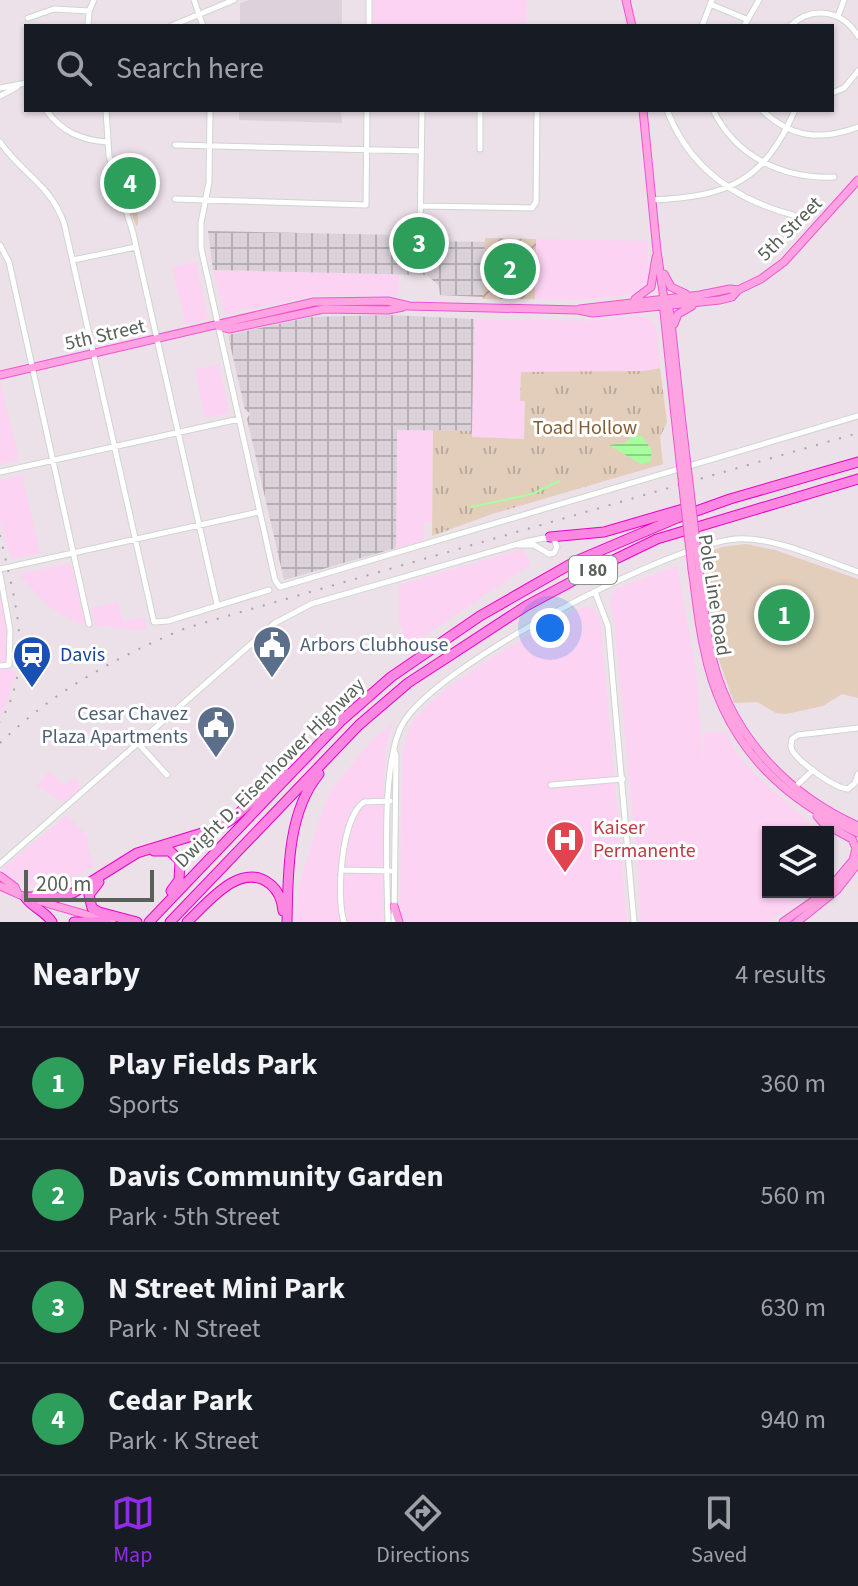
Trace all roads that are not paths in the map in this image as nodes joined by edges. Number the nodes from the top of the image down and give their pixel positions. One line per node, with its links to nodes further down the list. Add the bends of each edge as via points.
1 (94, 0): 9 (street)
2 (194, 0): 10 (street)
3 (234, 0): 10 (street)
4 (369, 0): 17 (street)
5 (626, 0): 18 (main road)
6 (759, 0): 13 (street)
7 (844, 0): 11 (street)
8 (711, 2): 13 (street); 19 (street)
9 (89, 11): 12 (street, via 54,9); 14 (street)
10 (199, 15): 15 (street); 16 (street)
11 (838, 16): 20 (street, via 819,12); 21 (street)
12 (28, 18)
13 (745, 23)
14 (88, 24)
15 (176, 24)
16 (202, 24)
17 (369, 24)
18 (632, 24)
19 (703, 24)
20 (793, 24)
21 (858, 36)
22 (858, 71): 26 (street, via 852,82)
23 (24, 84): 24 (street)
24 (19, 86): 25 (street); 27 (street)
25 (0, 88)
26 (834, 92)
27 (0, 96)
28 (48, 112): 43 (street, via 61,128)
29 (106, 112): 43 (street)
30 (210, 112): 45 (street)
31 (367, 112): 46 (street)
32 (422, 112): 48 (street)
33 (480, 112): 47 (street)
34 (537, 112): 56 (street, via 532,208)
35 (643, 112): 55 (main road, Pole Line Road)
36 (668, 112): 52 (street, via 690,151)
37 (714, 112): 49 (street, via 732,137)
38 (764, 112): 41 (street)
39 (794, 112): 41 (street)
40 (858, 127): 41 (street, via 823,136)
41 (787, 128): 49 (street)
42 (0, 142): 62 (street, via 6,157 52,196)
43 (107, 142): 60 (street)
44 (175, 145): 45 (street)
45 (210, 145): 46 (street); 54 (street)
46 (367, 149): 48 (street); 54 (street, via 366,205)
47 (480, 149)
48 (421, 151): 56 (street)
49 (763, 163): 50 (street, via 797,175); 52 (street)
50 (834, 177)
51 (858, 180): 64 (main road, 5th Street, via 784,262 732,297)
52 (728, 188): 55 (street); 57 (street, via 762,207)
53 (175, 199): 54 (street)
54 (205, 200): 67 (street, via 201,248)
55 (652, 200): 61 (main road, Pole Line Road)
56 (421, 206): 58 (street)
57 (793, 215)
58 (420, 234)
59 (0, 245): 71 (street, via 9,262)
60 (136, 247): 62 (street); 69 (street)
61 (657, 251): 63 (main road, Pole Line Road); 66 (main road, via 651,287)
62 (73, 260): 70 (street)
63 (660, 267): 64 (main road, via 675,290); 65 (main road, Pole Line Road)
64 (700, 299): 65 (main road, 5th Street); 68 (main road, via 678,314)
65 (664, 303): 66 (main road, 5th Street); 68 (main road, Pole Line Road)
66 (630, 306): 67 (main road, 5th Street, via 593,313 314,302); 68 (main road, via 654,315)
67 (218, 326): 69 (main road, 5th Street); 76 (street)
68 (668, 338): 72 (main road, Pole Line Road); 72 (main road); 74 (main road, Pole Line Road)
69 (157, 340): 70 (main road, 5th Street); 77 (street)
70 (94, 353): 71 (main road, 5th Street); 78 (street)
71 (33, 367): 73 (main road, 5th Street); 79 (street)
72 (677, 371): 74 (main road, Pole Line Road)
73 (0, 375)
74 (677, 407): 90 (main road, Pole Line Road, bridge)
75 (858, 416): 84 (street, via 280,587)
76 (239, 419): 77 (street); 84 (street)
77 (177, 432): 78 (street); 85 (street)
78 (115, 446): 79 (street); 87 (street)
79 (53, 460): 81 (street); 89 (street)
80 (858, 462): 83 (highway, Dwight D. Eisenhower Highway / I 80)
81 (0, 472)
82 (858, 479): 98 (highway, Dwight D. Eisenhower Highway / I 80, via 657,539 595,569 526,606 408,683)
83 (730, 499): 86 (highway, via 604,532); 101 (highway, Dwight D. Eisenhower Highway / I 80, via 576,561 480,616 391,677)
84 (259, 512): 85 (street)
85 (198, 525): 87 (street); 95 (street)
86 (550, 537): 88 (street); 88 (street, via 557,545 551,554 534,545)
87 (136, 539): 89 (street); 95 (street, via 154,622)
88 (519, 545): 100 (street, via 293,612)
89 (74, 553): 91 (street); 96 (street)
90 (696, 568): 108 (main road, Pole Line Road, via 725,697 756,748); 111 (main road, Pole Line Road, via 704,650 724,711 747,750)
91 (0, 572): 97 (street, via 10,630 9,665)
92 (858, 572): 94 (street, via 766,541 733,539)
93 (269, 590): 95 (street)
94 (595, 592): 106 (street, via 608,626); 110 (street, via 518,633 439,687 405,719 394,749)
95 (217, 604)
96 (89, 624)
97 (0, 666)
98 (359, 725): 130 (highway, Dwight D. Eisenhower Highway / I 80); 132 (highway, via 303,800)
99 (858, 728): 102 (street, via 794,737 793,752)
100 (137, 742): 104 (street); 115 (street)
101 (304, 759): 121 (highway, via 215,829 137,853 73,893); 124 (highway, Dwight D. Eisenhower Highway / I 80)
102 (813, 770): 103 (street, via 845,790); 105 (street)
103 (858, 774)
104 (167, 775)
105 (807, 778): 108 (street); 109 (street)
106 (623, 779): 107 (street); 136 (street)
107 (551, 785)
108 (794, 788): 109 (main road, Pole Line Road)
109 (804, 796): 112 (main road, Pole Line Road)
110 (392, 801): 116 (street, via 368,801 356,808); 117 (street)
111 (813, 811): 113 (main road, Pole Line Road); 114 (main road, via 852,839)
112 (855, 823)
113 (858, 833)
114 (856, 859): 119 (main road); 138 (main road, via 837,890)
115 (0, 864)
116 (342, 870): 117 (street); 133 (street)
117 (391, 871): 123 (street); 134 (street)
118 (0, 876): 121 (main road)
119 (834, 883)
120 (0, 886): 121 (main road)
121 (22, 896): 125 (main road); 127 (highway)
122 (817, 898): 137 (main road)
123 (394, 906): 135 (main road)
124 (152, 918): 126 (highway, via 181,872 178,857 165,849 121,867 91,891 89,902 96,911)
125 (109, 921): 129 (highway)
126 (134, 921)
127 (52, 922)
128 (74, 922): 129 (highway)
129 (91, 922)
130 (170, 922)
131 (187, 922): 132 (highway, via 233,882 252,877 278,893)
132 (285, 922)
133 (344, 922)
134 (388, 922)
135 (396, 922)
136 (634, 922)
137 (783, 922)
138 (797, 922)

